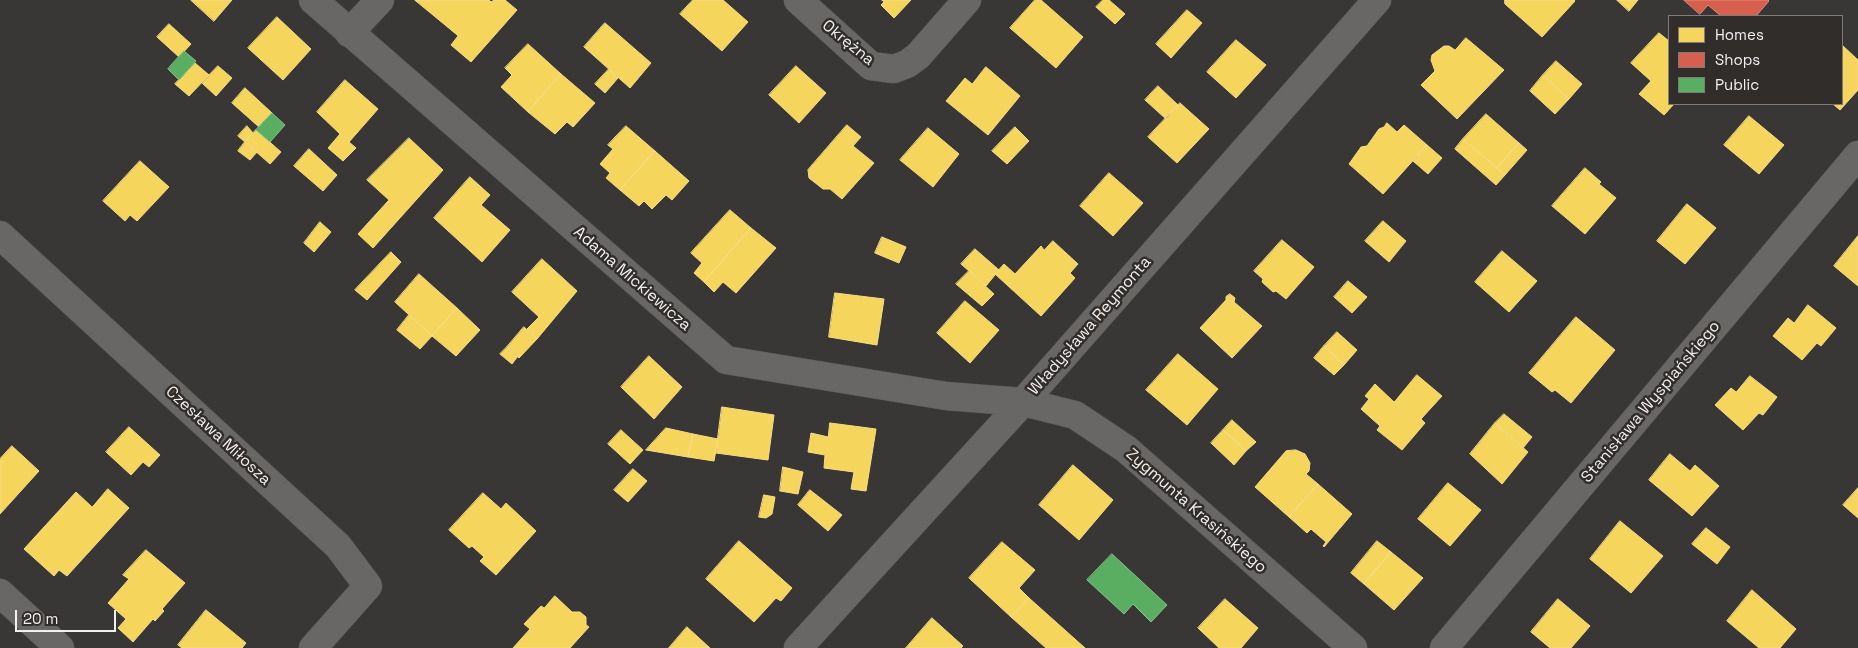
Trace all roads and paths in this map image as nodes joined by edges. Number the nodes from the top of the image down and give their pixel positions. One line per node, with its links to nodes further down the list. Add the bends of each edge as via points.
1 (313, 0): 6 (street, Adama Mickiewicza)
2 (380, 0): 6 (street)
3 (798, 0): 4 (street, Okrężna, via 871,66 894,69 918,56)
4 (968, 0)
5 (1378, 0): 9 (street, Władysława Reymonta)
6 (349, 34): 9 (street, Adama Mickiewicza, via 726,360 946,396)
7 (1858, 155): 15 (street, Stanisława Wyspiańskiego)
8 (0, 235): 12 (street, Czesława Miłosza, via 338,546 368,586)
9 (1023, 402): 13 (street, Władysława Reymonta); 14 (street, Zygmunta Krasińskiego, via 1075,416 1126,450)
10 (0, 593): 11 (street)
11 (60, 648)
12 (313, 648)
13 (798, 648)
14 (1353, 648)
15 (1444, 648)

